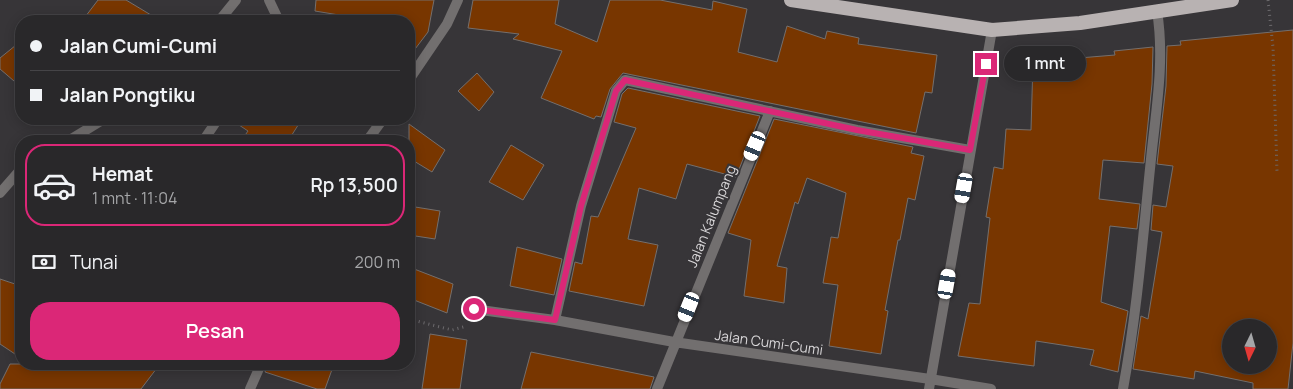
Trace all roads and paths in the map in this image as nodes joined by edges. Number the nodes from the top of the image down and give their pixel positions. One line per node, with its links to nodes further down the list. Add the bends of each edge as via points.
1 (236, 0): 8 (street)
2 (270, 0): 9 (street)
3 (458, 0): 11 (street, via 447,24)
4 (791, 0): 10 (highway)
5 (1232, 0): 7 (highway)
6 (1268, 0): 16 (path, via 1273,47)
7 (1157, 11): 10 (highway, via 1080,23); 28 (street, via 1161,36 1157,111 1135,322)
8 (223, 15)
9 (276, 15)
10 (992, 30): 15 (street)
11 (415, 71)
12 (770, 111): 15 (street); 20 (street, via 625,80 616,91 581,206); 22 (street, Jalan Kalumpang)
13 (94, 125): 14 (street)
14 (78, 135)
15 (970, 150): 24 (street)
16 (1277, 171)
17 (15, 176): 18 (street)
18 (0, 193)
19 (474, 309): 20 (street, Jalan Cumi-Cumi); 21 (path, via 465,328 452,330)
20 (555, 320): 22 (street, Jalan Cumi-Cumi)
21 (415, 321)
22 (674, 342): 24 (street, Jalan Cumi-Cumi); 26 (street, Jalan Kalumpang)
23 (258, 370): 25 (street)
24 (930, 384): 27 (street, Jalan Cumi-Cumi)
25 (250, 389)
26 (657, 389)
27 (991, 389)
28 (1123, 389)

